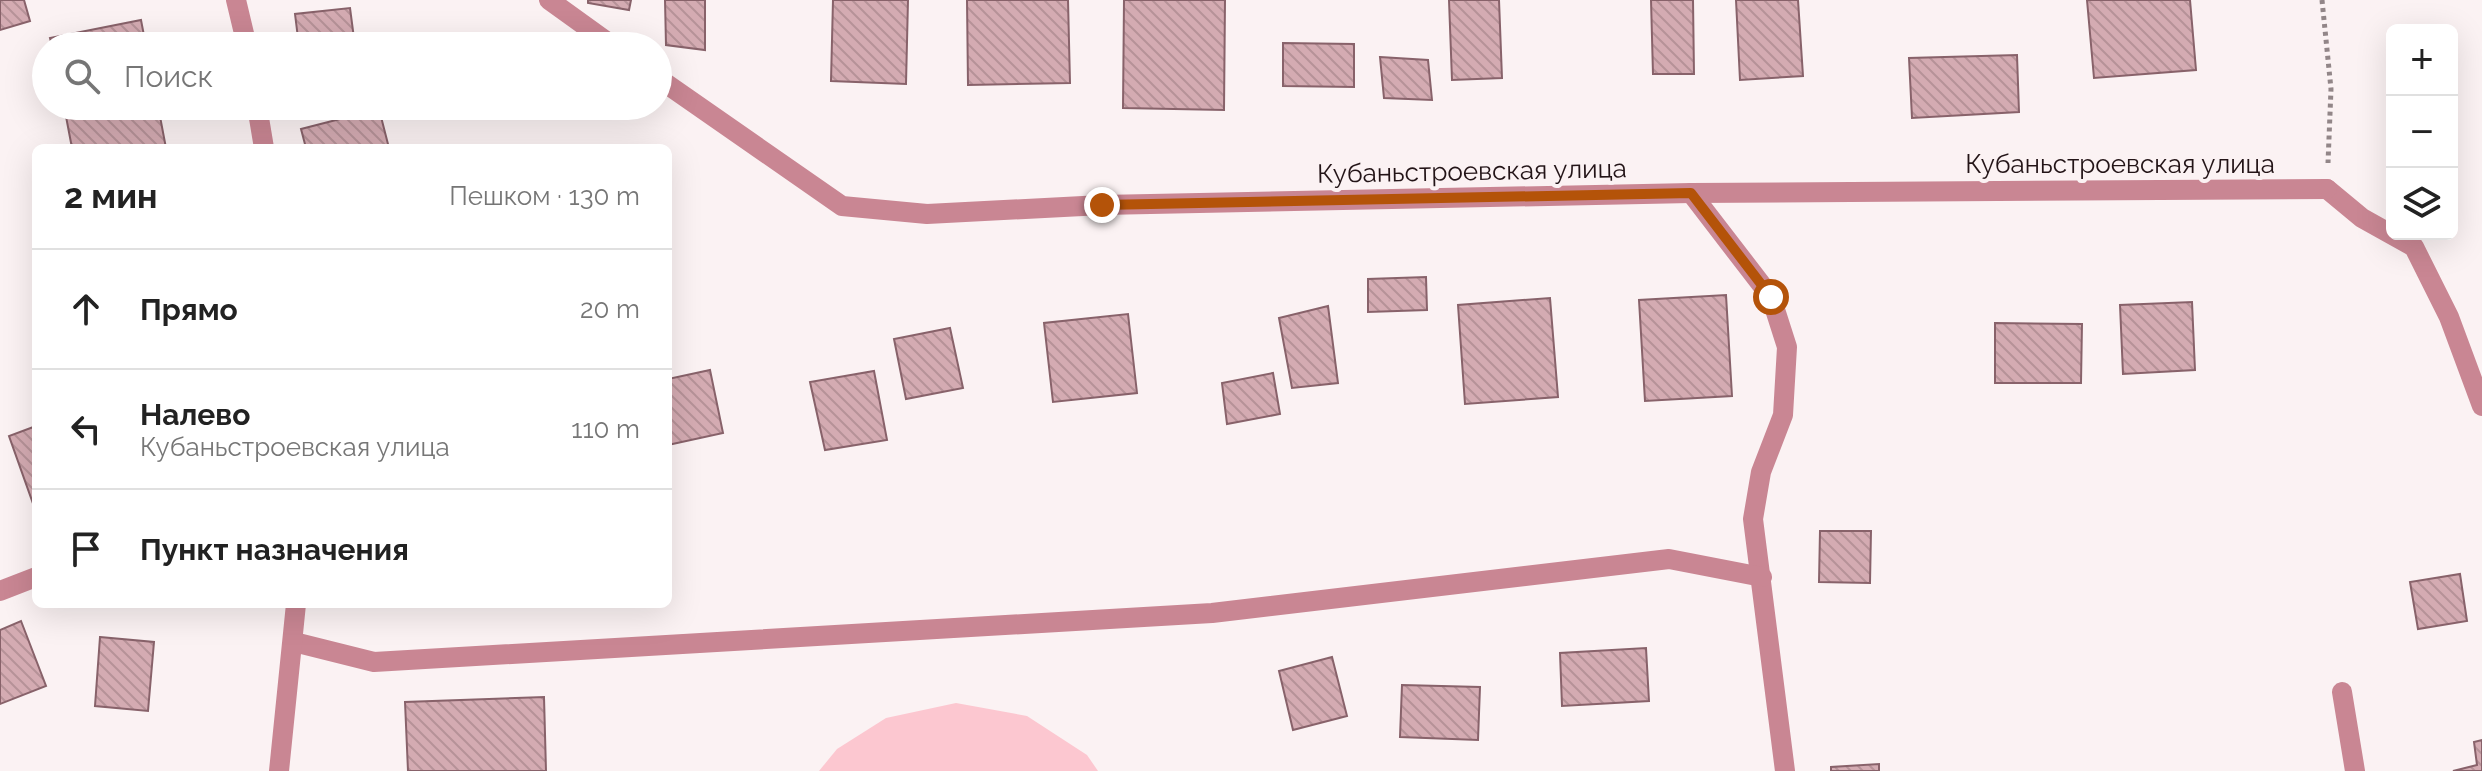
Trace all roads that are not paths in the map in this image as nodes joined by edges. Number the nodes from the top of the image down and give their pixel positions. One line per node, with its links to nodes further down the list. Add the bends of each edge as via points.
1 (236, 0): 3 (street)
2 (549, 0): 4 (street)
3 (244, 32)
4 (594, 32)
5 (672, 88): 8 (street, Кубаньстроевская улица, via 842,206 927,214 1102,205)
6 (259, 120): 7 (street)
7 (263, 144)
8 (1691, 193): 9 (street, Кубаньстроевская улица, via 2327,189 2362,218 2414,247 2449,317); 10 (street, via 1771,297 1787,347 1783,415 1761,472 1753,519)
9 (2482, 406)
10 (1762, 577): 14 (street, via 1669,559 1212,613 374,662); 17 (street)
11 (32, 579): 12 (street)
12 (0, 591)
13 (296, 608): 14 (street)
14 (294, 642): 16 (street)
15 (2342, 692): 18 (street)
16 (279, 771)
17 (1785, 771)
18 (2355, 771)

